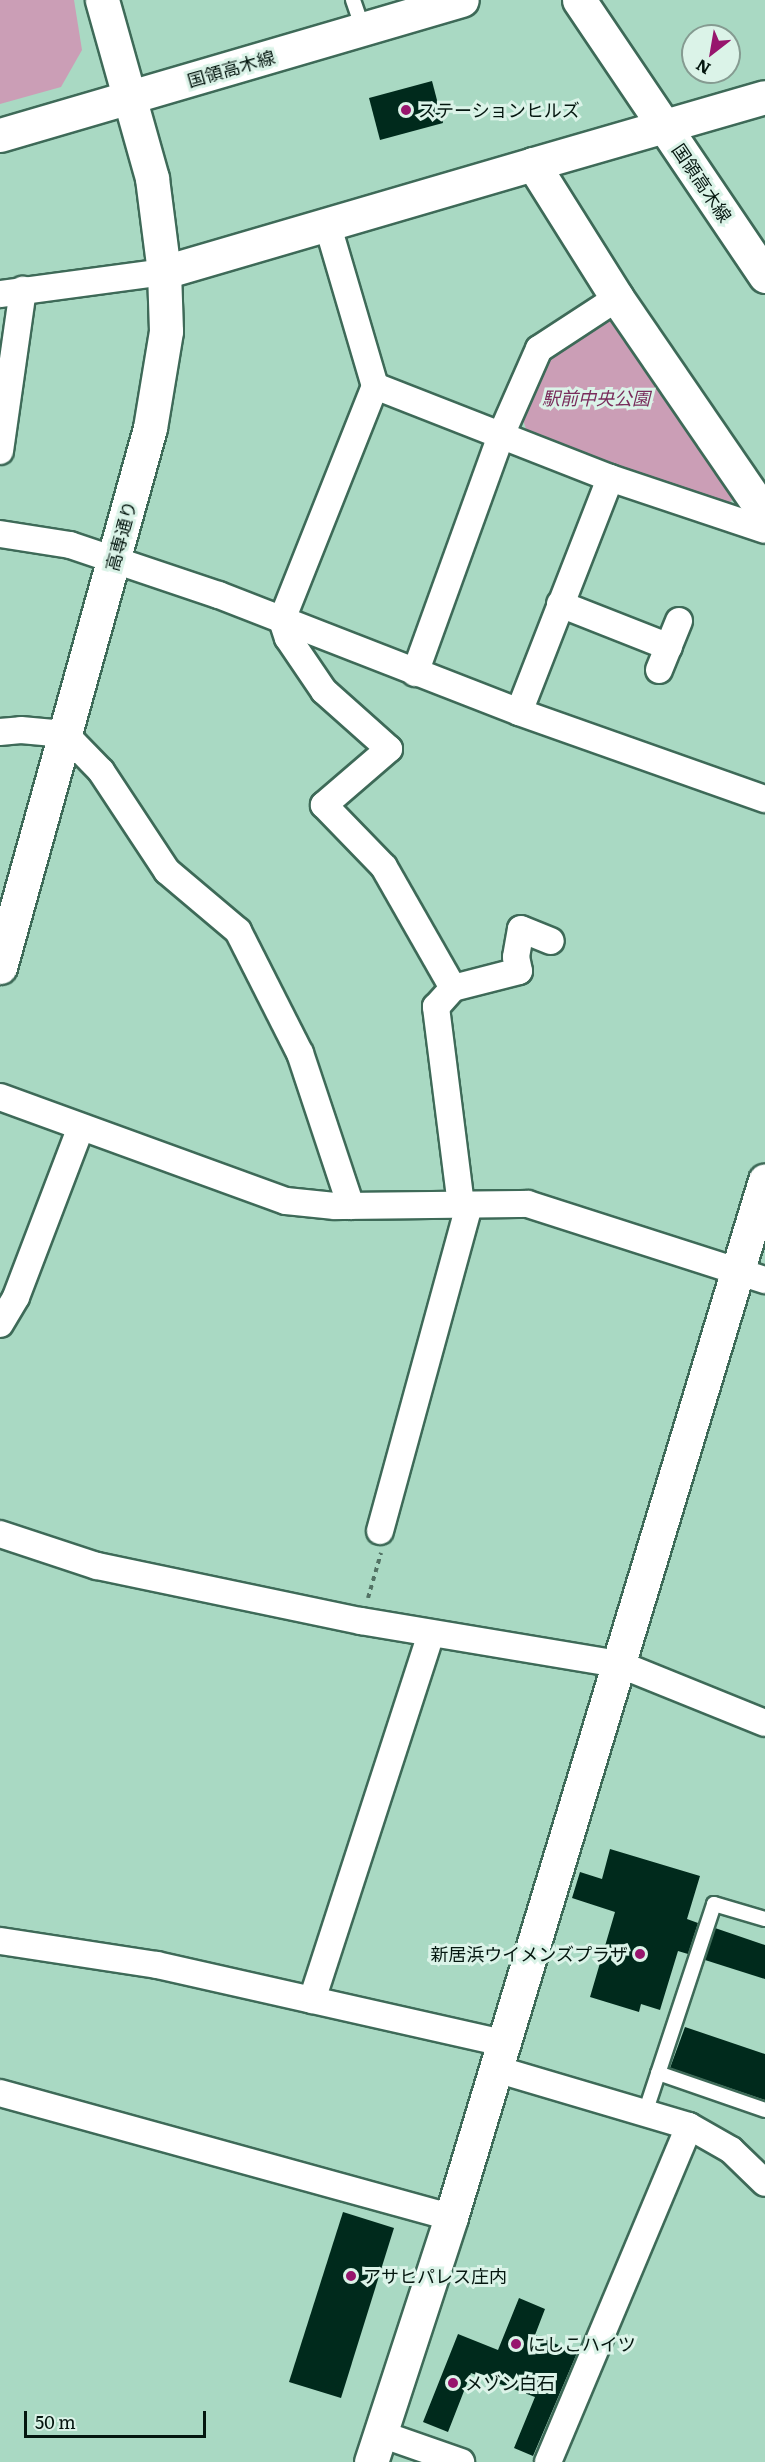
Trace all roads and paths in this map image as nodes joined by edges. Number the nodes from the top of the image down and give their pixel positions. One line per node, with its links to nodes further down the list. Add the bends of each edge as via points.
1 (102, 0): 5 (street, 高専通り)
2 (462, 0): 4 (street, 国領高木線)
3 (579, 0): 7 (street, 国領高木線)
4 (358, 15): 5 (street, 国領高木線)
5 (131, 97): 8 (street, 国領高木線); 11 (street, 高専通り, via 152,178)
6 (765, 97): 7 (street)
7 (664, 126): 9 (street); 12 (street, 国領高木線)
8 (0, 135)
9 (533, 164): 10 (street); 14 (street)
10 (327, 223): 11 (street); 15 (street)
11 (165, 272): 13 (street); 22 (street, 高専通り, via 166,331 157,385)
12 (765, 276)
13 (12, 292): 17 (street)
14 (617, 298): 16 (street, via 539,349); 19 (street)
15 (375, 386): 16 (street); 24 (street)
16 (501, 435): 18 (street); 28 (street)
17 (0, 451)
18 (610, 478): 21 (street); 23 (street)
19 (765, 514)
20 (5, 528): 22 (street)
21 (765, 530)
22 (115, 560): 24 (street); 31 (street, 高専通り)
23 (560, 604): 26 (street); 29 (street)
24 (282, 620): 28 (street); 35 (street, via 288,638 324,691 389,749 324,805 384,867)
25 (679, 621): 26 (street)
26 (669, 647): 27 (street)
27 (659, 670)
28 (415, 673): 29 (street)
29 (519, 712): 32 (street)
30 (0, 732): 31 (street)
31 (65, 734): 34 (street, 高専通り); 40 (street, via 101,771 167,871 238,931 300,1053)
32 (765, 799)
33 (551, 941): 35 (street, via 521,929 516,957 519,971)
34 (0, 967)
35 (453, 988): 39 (street, via 436,1007)
36 (0, 1097): 37 (street)
37 (80, 1129): 40 (street, via 286,1201); 42 (street, via 16,1297)
38 (765, 1180): 41 (street)
39 (465, 1205): 40 (street); 41 (street, via 528,1204); 43 (street)
40 (351, 1206)
41 (751, 1275): 47 (street)
42 (0, 1324)
43 (380, 1532): 45 (path, via 386,1536)
44 (0, 1534): 45 (street, via 97,1566)
45 (361, 1621): 46 (street)
46 (432, 1634): 47 (street); 51 (street)
47 (619, 1664): 48 (street); 52 (street)
48 (765, 1723)
49 (765, 1919): 53 (lane, via 714,1904)
50 (0, 1941): 51 (street, via 157,1965)
51 (312, 2000): 52 (street)
52 (500, 2056): 56 (street); 59 (street)
53 (658, 2073): 55 (lane); 56 (lane)
54 (0, 2093): 59 (street)
55 (765, 2110)
56 (645, 2113): 57 (street)
57 (689, 2126): 58 (street, via 731,2150); 62 (street)
58 (765, 2184)
59 (451, 2217): 60 (street)
60 (376, 2448): 61 (street)
61 (461, 2462)
62 (548, 2462)

